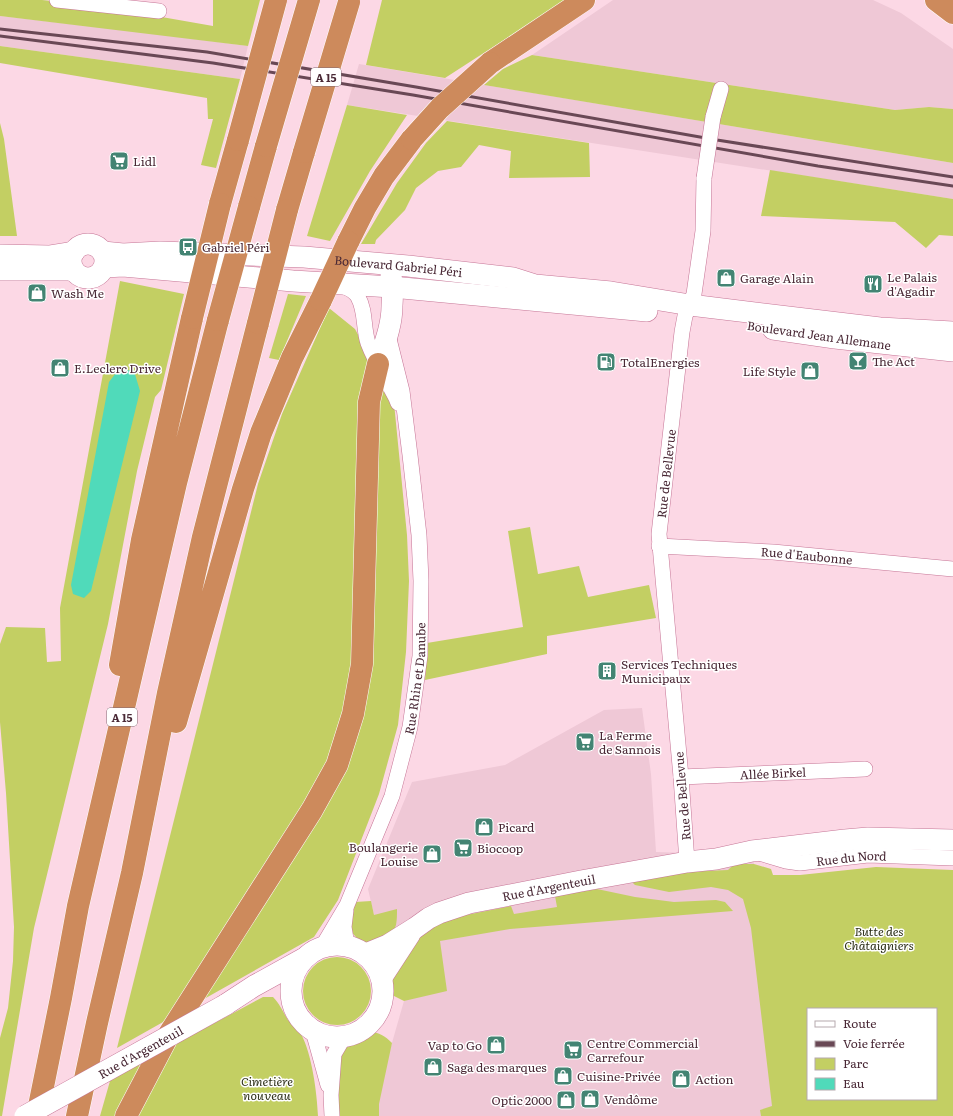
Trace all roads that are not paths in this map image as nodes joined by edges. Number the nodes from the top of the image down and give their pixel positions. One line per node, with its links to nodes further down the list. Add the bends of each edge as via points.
1 (58, 0): 7 (street)
2 (276, 0): 32 (highway, bridge, via 220,204 142,540)
3 (309, 0): 32 (highway, A 15, bridge, via 249,207 176,483)
4 (584, 0): 30 (highway, bridge, via 490,64 440,108 384,176 365,208 292,358 261,433)
5 (936, 0): 8 (highway)
6 (350, 1): 30 (highway, A 15, bridge, via 287,210 203,538 168,693)
7 (159, 12)
8 (953, 13)
9 (721, 89): 16 (street, Rue de Bellevue, bridge, via 713,117 704,178 703,231 694,294)
10 (0, 255): 12 (main road, via 49,256)
11 (104, 259): 12 (main road, via 96,245 87,243 77,248); 12 (main road, via 99,275 89,278 80,276); 15 (main road, Boulevard Gabriel Péri, via 123,266 340,284); 15 (main road, Boulevard Gabriel Péri, via 123,254 160,252 304,257)
12 (74, 261): 13 (main road)
13 (0, 270)
14 (391, 276): 15 (main road, Boulevard Gabriel Péri); 16 (main road, Boulevard Gabriel Péri, via 408,266 513,278 535,293 663,312); 18 (main road, via 392,306)
15 (367, 282): 20 (street, Rue Rhin et Danube, via 364,327)
16 (688, 310): 17 (main road, Boulevard Jean Allemane, via 880,328); 19 (main road, Boulevard Jean Allemane, via 835,338); 22 (street, Rue de Bellevue, via 680,345)
17 (953, 332)
18 (388, 335): 20 (main road); 21 (street, Rue Rhin et Danube, via 402,391)
19 (953, 351)
20 (378, 364): 21 (street, Rue Rhin et Danube, via 396,398); 47 (highway, via 369,402 362,664 353,714 337,765 312,810 169,1034)
21 (408, 441): 31 (street, Rue Rhin et Danube, via 419,536 420,656 410,727 392,796)
22 (659, 546): 23 (street, Rue d'Eaubonne, via 773,552); 25 (street, Rue de Bellevue)
23 (953, 569)
24 (865, 769): 25 (street, Allée Birkel)
25 (681, 777): 29 (street, Rue de Bellevue)
26 (953, 840): 27 (main road, Rue du Nord, via 868,838)
27 (752, 851): 28 (street, Rue du Nord, via 800,863 868,855); 29 (main road, Rue du Nord)
28 (953, 858)
29 (687, 862): 33 (main road, Rue d'Argenteuil, via 468,903 440,912)
30 (132, 873): 46 (highway, A 15)
31 (347, 905): 34 (street, Rue Rhin et Danube, via 344,927); 35 (street, Rue Rhin et Danube)
32 (78, 906): 45 (highway, A 15)
33 (415, 928): 36 (main road, Rue d'Argenteuil); 38 (main road, Rue d'Argenteuil)
34 (347, 945): 35 (main road); 36 (main road)
35 (322, 947): 37 (main road)
36 (366, 954): 38 (main road, via 376,964)
37 (303, 959): 39 (main road, Rue d'Argenteuil); 40 (main road, via 293,976)
38 (382, 977): 42 (main road, via 384,995 381,1008 374,1020 361,1032)
39 (254, 986): 40 (main road, via 274,988); 44 (main road, Rue d'Argenteuil, bridge, via 225,1005)
40 (291, 996): 41 (main road, via 294,1010 302,1022)
41 (313, 1031): 42 (main road, via 328,1037); 43 (street)
42 (344, 1037): 43 (street, via 334,1054)
43 (331, 1095): 48 (street)
44 (25, 1116)
45 (37, 1116)
46 (77, 1116)
47 (126, 1116)
48 (332, 1116)

